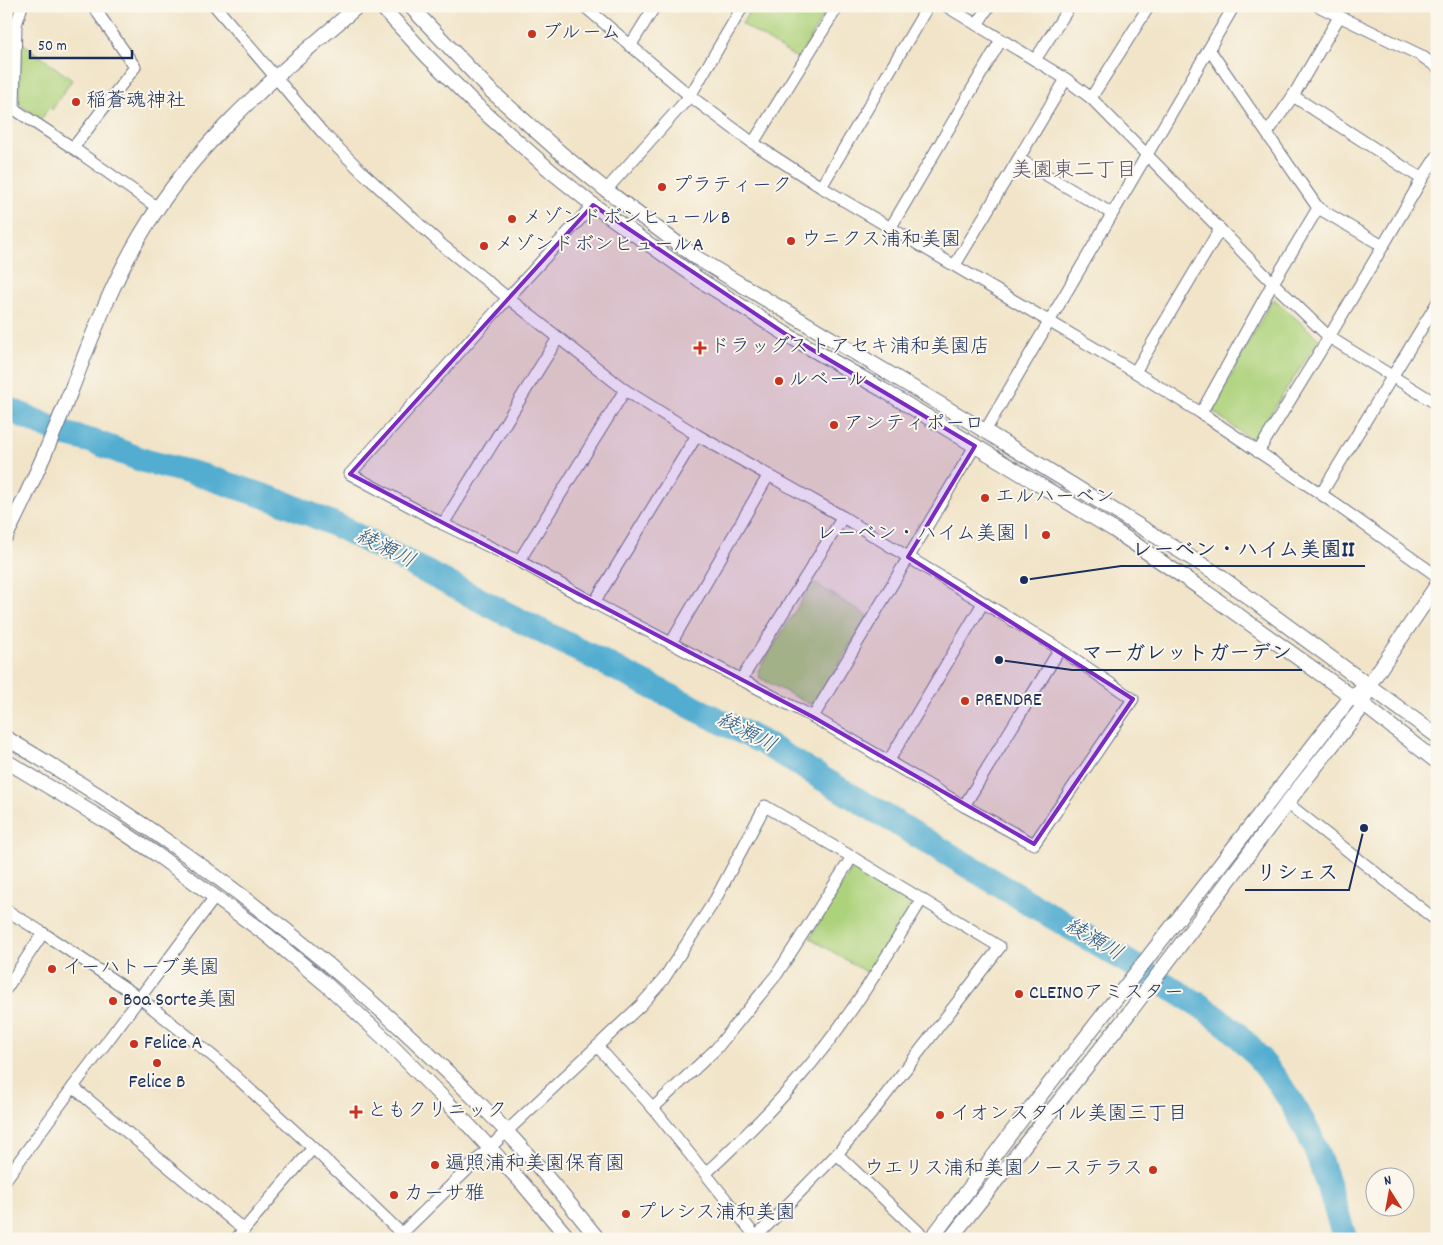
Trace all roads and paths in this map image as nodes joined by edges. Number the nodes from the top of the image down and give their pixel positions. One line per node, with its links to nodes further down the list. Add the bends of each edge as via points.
1 (22, 6): 32 (street, via 16,25 14,109)
2 (93, 6): 32 (street, via 135,67)
3 (215, 6): 25 (street)
4 (358, 6): 25 (street)
5 (382, 6): 39 (street, via 475,104)
6 (410, 6): 38 (street, via 490,90)
7 (584, 6): 21 (street)
8 (655, 6): 21 (street)
9 (743, 6): 27 (street)
10 (838, 6): 31 (street)
11 (928, 6): 37 (street)
12 (946, 6): 19 (street)
13 (990, 6): 19 (street)
14 (1070, 6): 23 (street)
15 (1149, 6): 29 (street)
16 (1234, 6): 22 (street)
17 (1318, 6): 18 (street)
18 (1339, 17): 24 (street, via 1420,55); 28 (street)
19 (978, 25): 20 (street)
20 (1000, 40): 23 (street); 43 (street)
21 (630, 46): 27 (street)
22 (1209, 49): 30 (street); 33 (street)
23 (1035, 60): 26 (street)
24 (1437, 67)
25 (274, 77): 40 (street, via 220,130); 48 (street, via 322,132 397,205 442,246)
26 (1066, 79): 29 (street); 35 (street)
27 (690, 96): 31 (street); 38 (street)
28 (1293, 96): 30 (street); 36 (street)
29 (1092, 98): 33 (street)
30 (1268, 132): 41 (street)
31 (753, 143): 37 (street)
32 (73, 148): 40 (street)
33 (1147, 155): 42 (street); 44 (street)
34 (1437, 156): 36 (street)
35 (1019, 159): 42 (street); 46 (street)
36 (1422, 179): 45 (street)
37 (821, 187): 43 (street)
38 (606, 190): 58 (street, via 697,258)
39 (593, 205): 48 (street); 60 (street, via 700,280 776,328)
40 (158, 208): 66 (street, via 122,267 42,463)
41 (1318, 208): 45 (street); 47 (street)
42 (1111, 213): 50 (street)
43 (891, 227): 46 (street)
44 (1220, 229): 47 (street); 53 (street)
45 (1383, 246): 51 (street)
46 (955, 265): 50 (street)
47 (1273, 283): 51 (street); 57 (street)
48 (508, 298): 52 (street); 65 (street, via 350,474)
49 (1437, 303): 54 (street)
50 (1048, 321): 53 (street); 58 (street)
51 (1329, 337): 54 (street); 61 (street)
52 (558, 338): 55 (street); 65 (street)
53 (1135, 372): 57 (street)
54 (1392, 376): 56 (street); 63 (street)
55 (625, 390): 59 (street); 68 (street)
56 (1437, 404)
57 (1201, 413): 61 (street)
58 (985, 431): 76 (street, via 1214,572)
59 (697, 435): 62 (street); 71 (street)
60 (975, 446): 67 (street); 77 (street, via 1203,590)
61 (1258, 452): 63 (street)
62 (768, 476): 64 (street); 73 (street)
63 (1321, 494): 69 (street)
64 (842, 517): 67 (street); 75 (street)
65 (443, 524): 68 (street)
66 (6, 536)
67 (908, 557): 72 (street); 79 (street)
68 (519, 561): 71 (street)
69 (1437, 576)
70 (1437, 585): 76 (street)
71 (594, 603): 73 (street)
72 (983, 603): 74 (street); 83 (street)
73 (671, 643): 75 (street)
74 (1060, 649): 86 (street); 86 (street, via 1133,699 1034,844)
75 (742, 680): 79 (street)
76 (1369, 685): 77 (street); 78 (street); 80 (street)
77 (1351, 697): 78 (street); 109 (street)
78 (1364, 706): 84 (street); 85 (street)
79 (813, 717): 83 (street)
80 (1437, 736)
81 (6, 738): 98 (street, via 166,840 276,921 398,1024)
82 (6, 762): 88 (street, via 114,826)
83 (888, 762): 86 (street)
84 (1437, 762)
85 (1287, 803): 91 (street); 110 (street, via 1179,949)
86 (964, 806)
87 (852, 857): 89 (street); 95 (street, via 764,806 714,900 663,980); 97 (street, via 777,974 716,1049)
88 (215, 897): 94 (street); 99 (street, via 334,992 383,1037)
89 (922, 899): 101 (street, via 1000,947); 102 (street, via 874,978 830,1040 760,1122)
90 (6, 910): 92 (street)
91 (1437, 920)
92 (43, 933): 93 (street); 94 (street)
93 (6, 989)
94 (140, 998): 96 (street); 100 (street, via 220,1062)
95 (597, 1046): 97 (street); 98 (street)
96 (73, 1087): 103 (street); 104 (street)
97 (653, 1108): 102 (street)
98 (506, 1132): 99 (street); 107 (street)
99 (490, 1147): 105 (street); 106 (street)
100 (313, 1148): 104 (street); 105 (street)
101 (837, 1154): 102 (street, via 756,1237); 108 (street)
102 (706, 1173)
103 (6, 1179)
104 (240, 1234)
105 (401, 1237)
106 (569, 1239)
107 (598, 1239)
108 (926, 1239)
109 (931, 1239)
110 (950, 1239)

